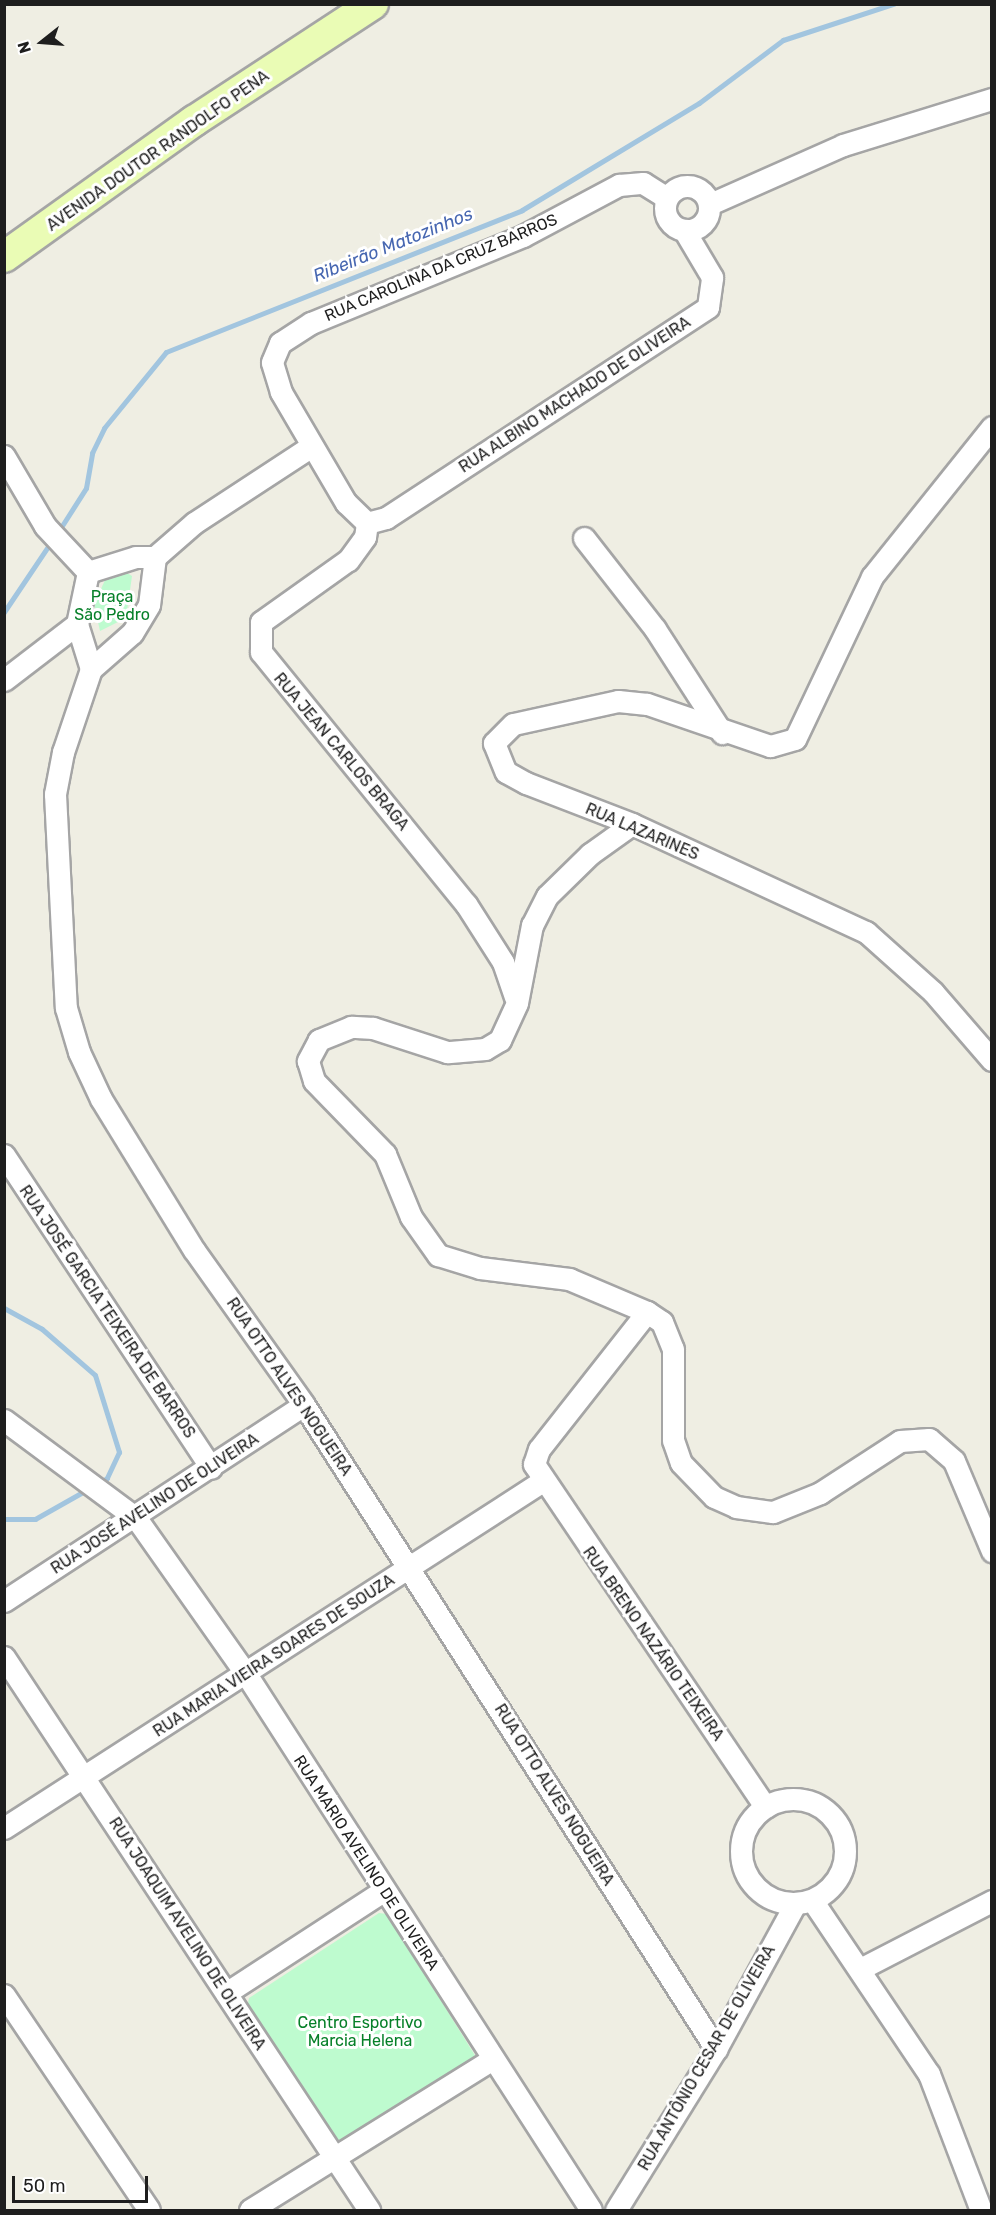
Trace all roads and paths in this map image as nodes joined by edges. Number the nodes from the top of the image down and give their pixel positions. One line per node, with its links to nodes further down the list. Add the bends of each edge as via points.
1 (373, 4): 6 (main road, AVENIDA DOUTOR RANDOLFO PENA, via 194,121)
2 (992, 99): 4 (street, via 843,145)
3 (667, 198): 4 (street, via 676,188 690,185 703,191); 5 (street, via 668,218); 8 (street, RUA CAROLINA DA CRUZ BARROS, via 642,183 619,185 523,236 311,323 280,343 273,372)
4 (710, 204): 5 (street, via 704,224)
5 (684, 230): 10 (street, RUA ALBINO MACHADO DE OLIVEIRA, via 712,277 708,306 386,518)
6 (4, 257)
7 (992, 427): 17 (street, RUA LAZARINES, via 872,577 795,739 770,746)
8 (310, 447): 10 (street, via 346,503); 12 (street, via 202,517)
9 (4, 456): 13 (street, via 45,526)
10 (367, 523): 19 (street, RUA JEAN CARLOS BRAGA, via 365,537 348,560 261,622 261,652 466,904 502,962)
11 (584, 538): 17 (street, via 655,629)
12 (155, 557): 13 (street, via 136,557); 15 (street, via 149,605 132,633)
13 (88, 572): 14 (street)
14 (77, 624): 15 (street); 16 (street)
15 (91, 669): 23 (street, RUA OTTO ALVES NOGUEIRA, via 63,752 55,794 66,1008 79,1052 188,1240)
16 (4, 680)
17 (722, 733): 18 (street, RUA LAZARINES, via 680,714 618,701 513,724 494,743 496,758 516,778)
18 (632, 824): 19 (street, via 547,896 522,960); 20 (street, RUA LAZARINES, via 866,932 933,992)
19 (517, 1003): 22 (street, via 500,1040 485,1049 447,1052 373,1028 351,1027 319,1040 310,1050 309,1071 385,1154 411,1217 438,1255 480,1268 569,1279)
20 (992, 1060)
21 (4, 1155): 25 (street, RUA JOSÉ GARCIA TEIXEIRA DE BARROS)
22 (647, 1312): 26 (street, via 539,1449 534,1464); 28 (street, via 662,1322 673,1349 673,1440 681,1463 714,1497 736,1507 773,1512 820,1493 900,1442 929,1439 954,1461)
23 (304, 1405): 25 (street, RUA JOSÉ AVELINO DE OLIVEIRA); 29 (street, RUA OTTO ALVES NOGUEIRA)
24 (5, 1422): 27 (street, RUA MARIO AVELINO DE OLIVEIRA)
25 (211, 1468): 27 (street, RUA JOSÉ AVELINO DE OLIVEIRA)
26 (541, 1482): 29 (street, RUA MARIA VIEIRA SOARES DE SOUZA); 34 (street, RUA BRENO NAZÁRIO TEIXEIRA)
27 (136, 1518): 30 (street, RUA JOSÉ AVELINO DE OLIVEIRA); 32 (street, RUA MARIO AVELINO DE OLIVEIRA)
28 (992, 1551)
29 (410, 1568): 32 (street, RUA MARIA VIEIRA SOARES DE SOUZA); 42 (street, RUA OTTO ALVES NOGUEIRA)
30 (4, 1601)
31 (4, 1657): 33 (street, RUA JOAQUIM AVELINO DE OLIVEIRA)
32 (246, 1674): 33 (street, RUA MARIA VIEIRA SOARES DE SOUZA); 36 (street, RUA MARIO AVELINO DE OLIVEIRA)
33 (84, 1779): 35 (street, RUA MARIA VIEIRA SOARES DE SOUZA); 40 (street, RUA JOAQUIM AVELINO DE OLIVEIRA)
34 (765, 1807): 38 (street, via 744,1833 743,1866 763,1894); 38 (street, via 799,1799 823,1809 840,1828 845,1844 841,1870 827,1892)
35 (4, 1828)
36 (383, 1891): 40 (street); 43 (street, RUA MARIO AVELINO DE OLIVEIRA)
37 (992, 1901): 39 (street)
38 (803, 1902): 39 (street); 42 (street, RUA ANTÔNIO CESAR DE OLIVEIRA)
39 (862, 1968): 50 (street, via 929,2074)
40 (226, 1993): 44 (street, RUA JOAQUIM AVELINO DE OLIVEIRA)
41 (4, 1995): 45 (street)
42 (716, 2049): 49 (street, RUA ANTÔNIO CESAR DE OLIVEIRA)
43 (493, 2059): 44 (street); 48 (street, RUA MARIO AVELINO DE OLIVEIRA)
44 (334, 2158): 46 (street); 47 (street, RUA JOAQUIM AVELINO DE OLIVEIRA)
45 (149, 2211)
46 (250, 2211)
47 (369, 2211)
48 (591, 2211)
49 (616, 2211)
50 (981, 2211)

